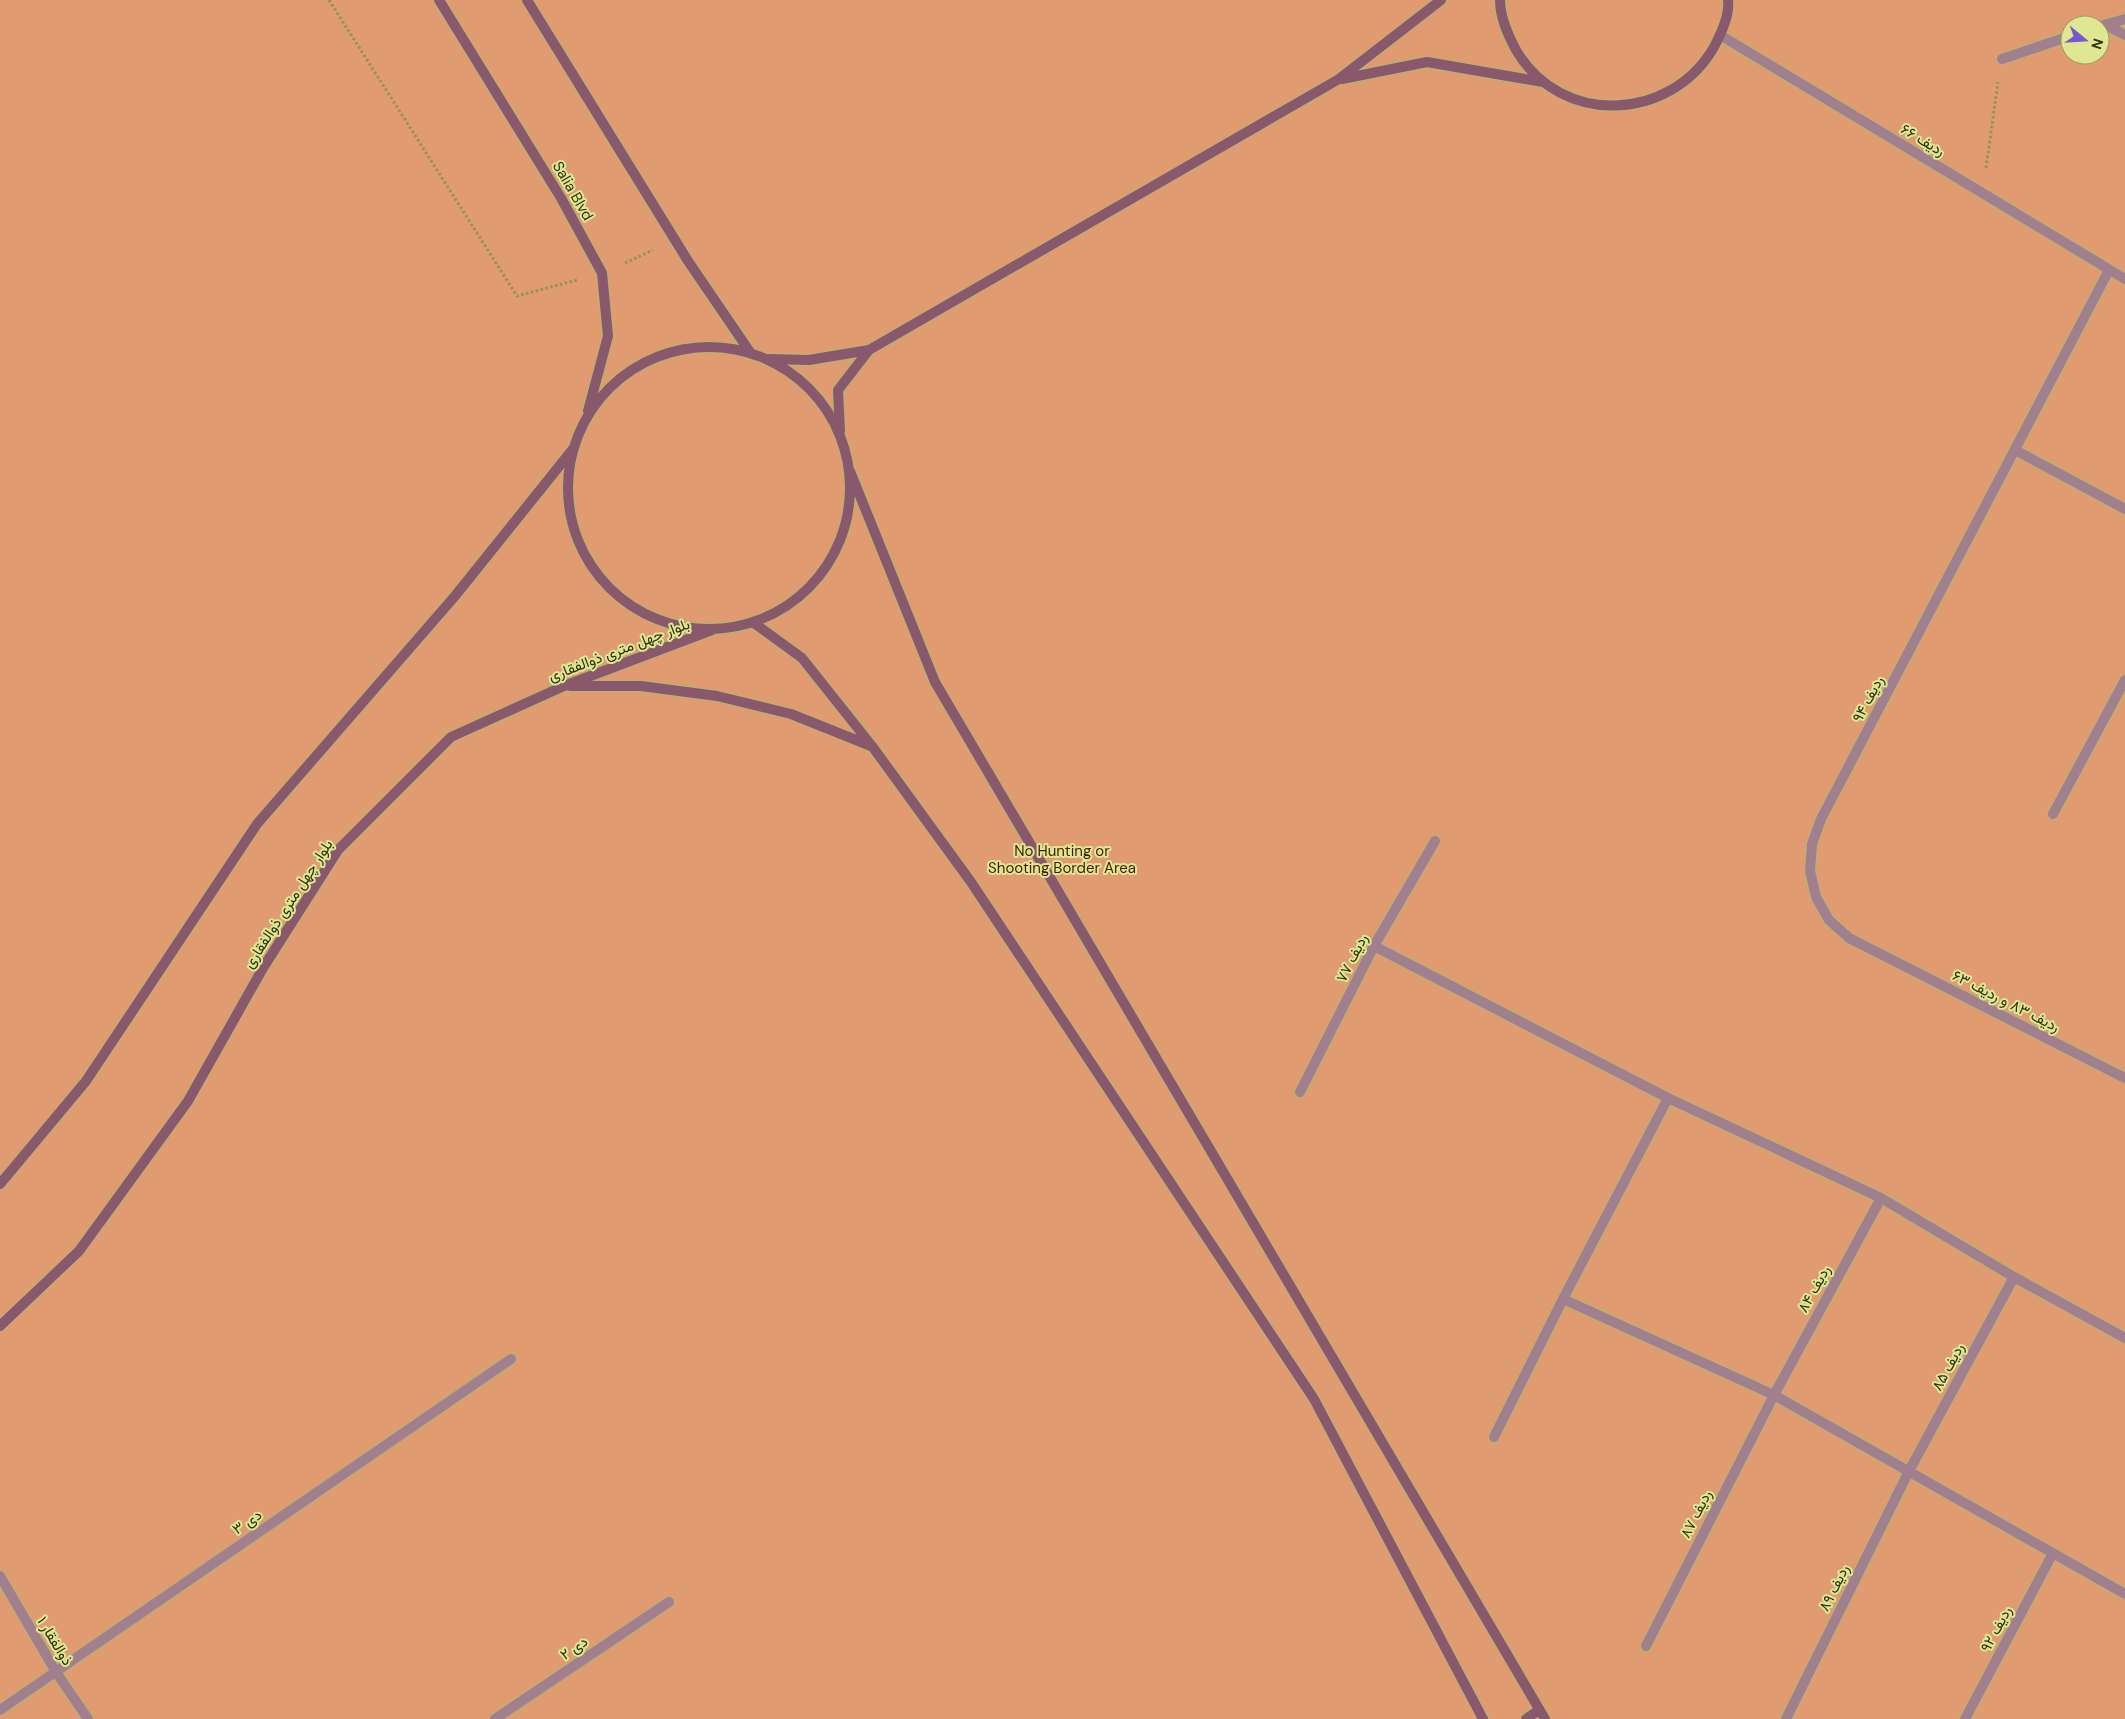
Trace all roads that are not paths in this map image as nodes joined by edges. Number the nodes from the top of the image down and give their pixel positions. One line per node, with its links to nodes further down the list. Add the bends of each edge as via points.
1 (439, 0): 20 (main road, Salia Blvd, via 561,198 602,273 608,336)
2 (526, 0): 18 (main road, via 675,240)
3 (1441, 0): 13 (main road)
4 (1500, 0): 14 (main road, via 1508,35 1523,61)
5 (1730, 2): 10 (main road)
6 (2125, 19): 7 (street)
7 (2110, 23)
8 (2110, 28): 9 (street)
9 (2125, 35)
10 (1720, 36): 14 (main road, via 1705,62 1684,83 1658,98 1628,105 1598,105 1570,98); 15 (street, ردیف ۶۶)
11 (2060, 39): 12 (street)
12 (2002, 59)
13 (1339, 79): 14 (main road, via 1427,62); 17 (main road)
14 (1543, 82)
15 (2110, 270): 16 (street, ردیف ۶۶); 23 (street, ردیف ۹۴)
16 (2125, 279)
17 (869, 350): 19 (main road, via 809,360); 21 (main road, via 838,390)
18 (750, 352): 19 (main road); 20 (main road, via 688,348 658,357 630,372 606,392)
19 (767, 359): 21 (main road, via 798,377 823,403)
20 (587, 417): 22 (main road)
21 (840, 434): 24 (main road)
22 (573, 449): 27 (main road, via 568,487 572,524 586,560 609,589 640,612 674,626); 38 (main road, via 455,596 257,824 86,1081)
23 (2015, 450): 25 (street); 34 (street, ردیف ۹۴, via 1826,810 1812,844 1810,870 1816,897 1829,920 1849,938)
24 (850, 471): 26 (main road, via 847,519 829,564 797,600); 55 (main road, via 936,682)
25 (2125, 510)
26 (754, 623): 27 (main road); 30 (main road, via 802,658)
27 (712, 630): 29 (main road, بلوار چهل متری ذوالفقاری)
28 (2125, 680): 31 (street)
29 (564, 686): 30 (main road, via 641,686 717,696 791,714); 42 (main road, بلوار چهل متری ذوالفقاری, via 451,738 338,850 263,968 188,1101 80,1251)
30 (872, 746): 58 (main road, via 976,891 1314,1399)
31 (2053, 814)
32 (1435, 841): 33 (street, ردیف ۷۷)
33 (1374, 946): 36 (street, ردیف ۷۷); 37 (street)
34 (1873, 950): 35 (street, ردیف ۸۳ و ردیف ۶۳)
35 (2125, 1078)
36 (1300, 1092)
37 (1668, 1098): 39 (street); 41 (street)
38 (0, 1184)
39 (1881, 1198): 40 (street); 45 (street, ردیف ۸۴)
40 (2014, 1277): 43 (street); 47 (street, ردیف ۸۵)
41 (1563, 1299): 45 (street); 46 (street)
42 (0, 1326)
43 (2125, 1338)
44 (511, 1360): 53 (street, دی ۳)
45 (1774, 1395): 47 (street); 52 (street, ردیف ۸۷)
46 (1494, 1437)
47 (1909, 1471): 48 (street); 60 (street, ردیف ۸۹)
48 (2053, 1553): 50 (street); 61 (street, ردیف ۹۲)
49 (0, 1576): 53 (street, ذوالفقار ۱)
50 (2125, 1594)
51 (669, 1602): 57 (street, دی ۲)
52 (1646, 1646)
53 (56, 1672): 54 (street, دی ۳); 56 (street, ذوالفقار ۱)
54 (0, 1710)
55 (1542, 1715): 59 (main road)
56 (88, 1719)
57 (495, 1719)
58 (1483, 1719)
59 (1526, 1719)
60 (1786, 1719)
61 (1965, 1719)

